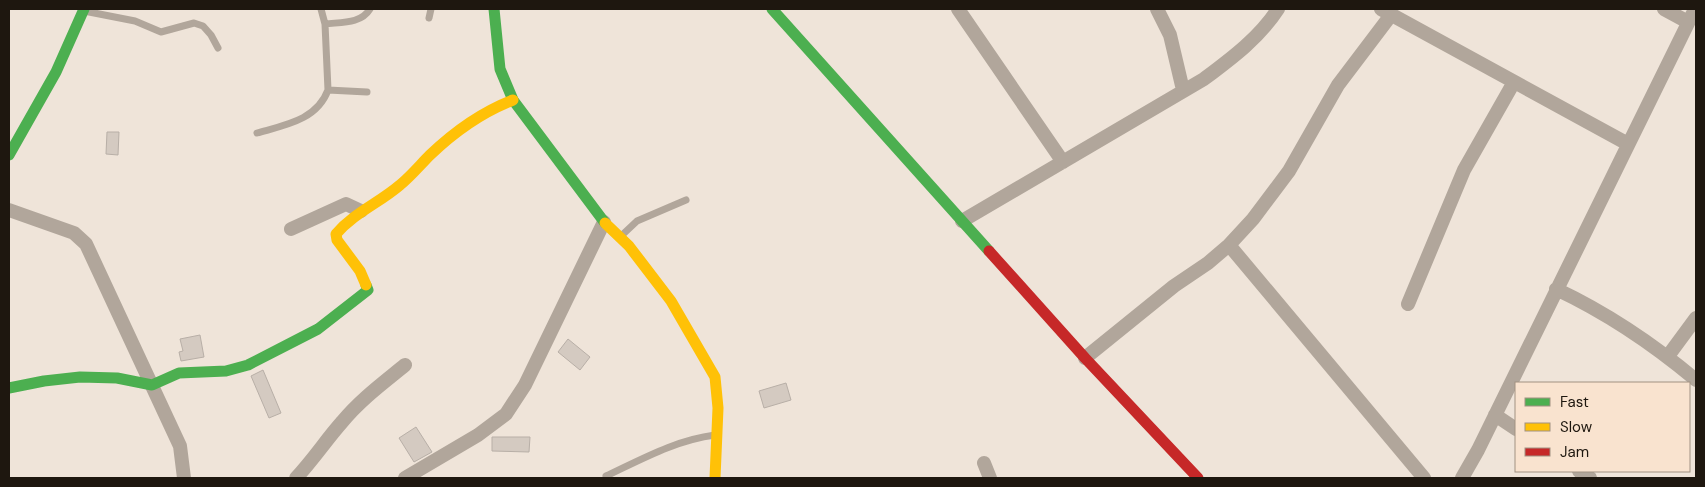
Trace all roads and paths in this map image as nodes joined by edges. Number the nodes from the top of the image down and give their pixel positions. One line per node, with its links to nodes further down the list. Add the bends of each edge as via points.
1 (321, 9): 15 (lane)
2 (370, 9): 15 (lane, via 363,18)
3 (431, 9): 13 (lane)
4 (494, 9): 21 (street, via 500,69)
5 (772, 9): 29 (street)
6 (958, 9): 25 (street)
7 (1157, 9): 19 (street, via 1170,35)
8 (1278, 9): 19 (street, via 1258,35 1235,56)
9 (1664, 9): 14 (street)
10 (1695, 9): 14 (street)
11 (84, 10): 16 (lane, via 135,21 161,32 194,23 211,35); 24 (street, via 56,72)
12 (1386, 12): 17 (street); 33 (street, via 1338,85 1289,170)
13 (429, 18)
14 (1688, 22): 23 (street)
15 (325, 24): 18 (lane)
16 (218, 48)
17 (1514, 82): 23 (street); 35 (street, via 1464,170)
18 (328, 90): 20 (lane); 22 (lane, via 323,103 305,118)
19 (1183, 90): 25 (street)
20 (367, 92)
21 (513, 100): 28 (street, via 491,108 473,121 435,151 397,189); 30 (street)
22 (258, 133)
23 (1628, 144): 34 (street)
24 (9, 155)
25 (1063, 162): 29 (street)
26 (686, 200): 32 (lane, via 637,221)
27 (9, 210): 41 (street, via 74,233 86,244)
28 (361, 211): 31 (street, via 346,204); 41 (street, via 336,234 368,285 364,294 318,330 248,364 226,371 179,373)
29 (962, 221): 38 (street)
30 (604, 222): 32 (street); 50 (street, via 525,386 506,414 478,436)
31 (291, 229)
32 (620, 237): 45 (street, via 671,301 715,377)
33 (1229, 245): 38 (street); 54 (street)
34 (1556, 289): 37 (street, via 1594,308); 43 (street)
35 (1408, 304)
36 (1696, 318): 37 (street)
37 (1668, 356): 40 (street)
38 (1085, 358): 53 (street)
39 (405, 365): 49 (street, via 342,421 317,456)
40 (1696, 380)
41 (152, 385): 42 (street, via 132,379 66,377); 48 (street, via 180,446)
42 (9, 388)
43 (1494, 415): 44 (street); 55 (street)
44 (1515, 428)
45 (717, 434): 47 (lane, via 690,439); 51 (street)
46 (984, 463): 52 (street)
47 (606, 476)
48 (184, 478)
49 (296, 478)
50 (405, 478)
51 (715, 478)
52 (990, 478)
53 (1198, 478)
54 (1424, 478)
55 (1462, 478)

